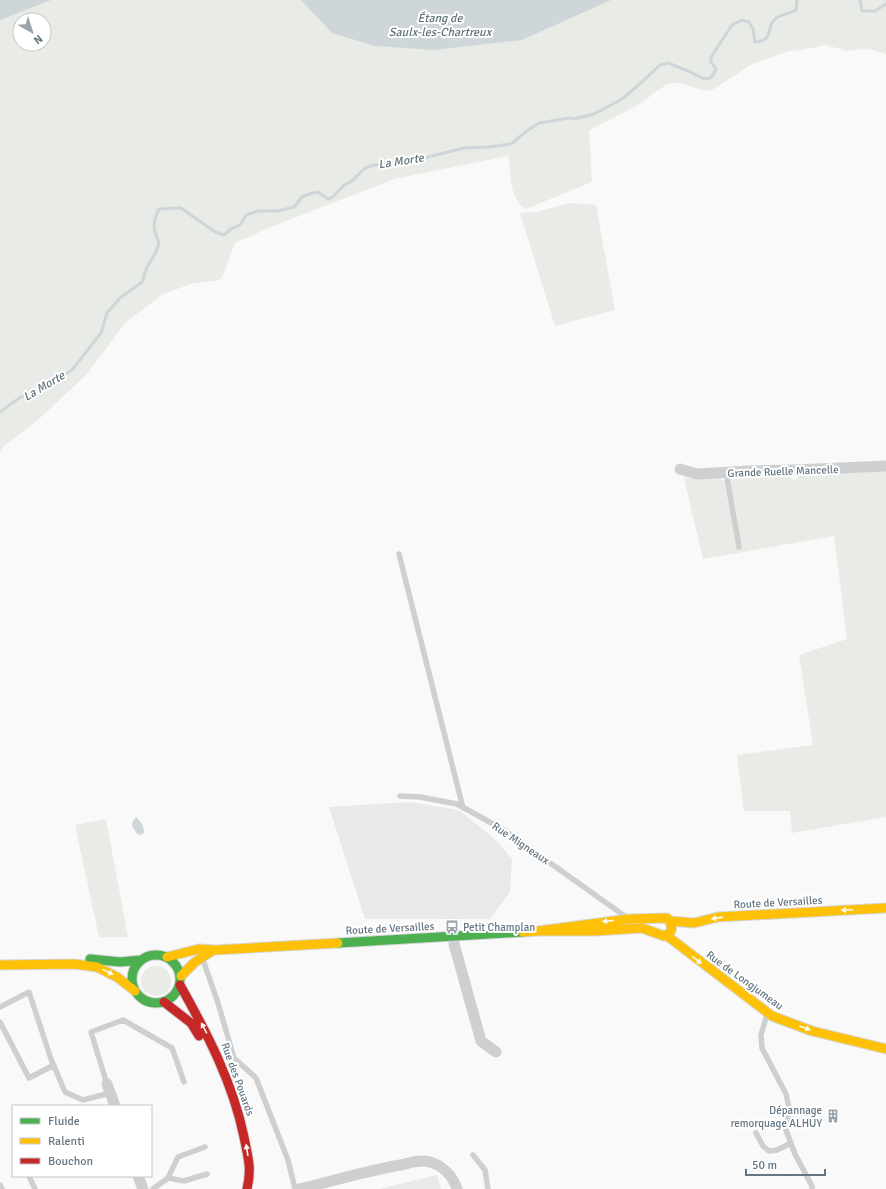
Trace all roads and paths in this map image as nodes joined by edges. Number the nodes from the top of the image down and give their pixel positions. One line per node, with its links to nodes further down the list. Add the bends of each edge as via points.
1 (886, 466): 3 (street, Grande Ruelle Mancelle)
2 (680, 469): 3 (street, Grande Ruelle Mancelle, via 697,474)
3 (726, 472): 4 (lane)
4 (739, 548)
5 (400, 554): 7 (lane)
6 (400, 796): 7 (lane, Rue Migneaux, via 457,804)
7 (463, 808): 10 (lane, Rue Migneaux, via 504,830)
8 (886, 908): 11 (main road, Route de Versailles, one-way to 11, via 718,917 694,923)
9 (661, 918): 10 (main road, Route de Versailles); 11 (main road); 13 (main road, via 656,921)
10 (629, 919): 12 (main road, Route de Versailles, one-way to 12)
11 (671, 921): 14 (main road, via 673,927)
12 (538, 931): 13 (main road, via 644,928); 15 (main road, Route de Versailles)
13 (655, 931): 14 (main road, via 660,935)
14 (666, 935): 22 (main road, Rue de Longjumeau, one-way to 22)
15 (454, 936): 16 (main road, Route de Versailles); 31 (street, via 481,1041)
16 (215, 950): 17 (main road, Route de Versailles); 18 (main road, Route de Versailles, via 199,949)
17 (202, 956): 23 (main road, Route de Versailles); 54 (lane, via 234,1058 256,1078 288,1160)
18 (167, 957): 19 (main road, via 158,954); 23 (main road, via 174,961)
19 (141, 960): 21 (main road, via 120,962 53,957); 25 (main road, via 133,971 132,985)
20 (722, 962): 22 (lane)
21 (0, 964): 25 (main road, one-way to 25, via 74,964 97,967 117,977)
22 (710, 970): 28 (main road, Rue de Longjumeau)
23 (181, 976): 24 (main road)
24 (180, 985): 26 (main road, via 177,993); 53 (main road, Rue des Pouards, one-way to 24, via 250,1174 245,1138 233,1096 213,1046)
25 (135, 991): 26 (main road, via 144,1000 157,1004)
26 (164, 1002): 39 (main road, Rue des Pouards, via 187,1019 198,1033 226,1098)
27 (0, 1007): 32 (lane, via 29,992)
28 (767, 1013): 30 (main road, Rue de Longjumeau, one-way to 30, via 812,1031); 37 (lane, via 761,1035 762,1048 786,1094 789,1108 786,1130)
29 (0, 1022): 32 (lane, via 29,1078)
30 (886, 1049)
31 (496, 1052)
32 (54, 1065): 34 (lane, via 65,1092 83,1100)
33 (184, 1082): 34 (lane, via 172,1048 123,1020 91,1032)
34 (109, 1088): 35 (street)
35 (115, 1105)
36 (756, 1133): 37 (lane, via 769,1151)
37 (791, 1143): 58 (lane)
38 (205, 1147): 45 (lane, via 178,1157)
39 (237, 1150)
40 (473, 1155): 57 (lane, via 485,1170)
41 (207, 1174): 45 (lane, via 184,1181)
42 (240, 1174): 52 (main road)
43 (29, 1177): 49 (lane)
44 (138, 1177): 50 (street)
45 (168, 1178): 51 (lane)
46 (0, 1185): 48 (lane)
47 (325, 1186): 55 (street); 56 (street, via 417,1161 429,1162 442,1168 451,1176)
48 (2, 1189)
49 (35, 1189)
50 (143, 1189)
51 (153, 1189)
52 (243, 1189)
53 (247, 1189)
54 (295, 1189)
55 (299, 1189)
56 (457, 1189)
57 (488, 1189)
58 (812, 1189)

